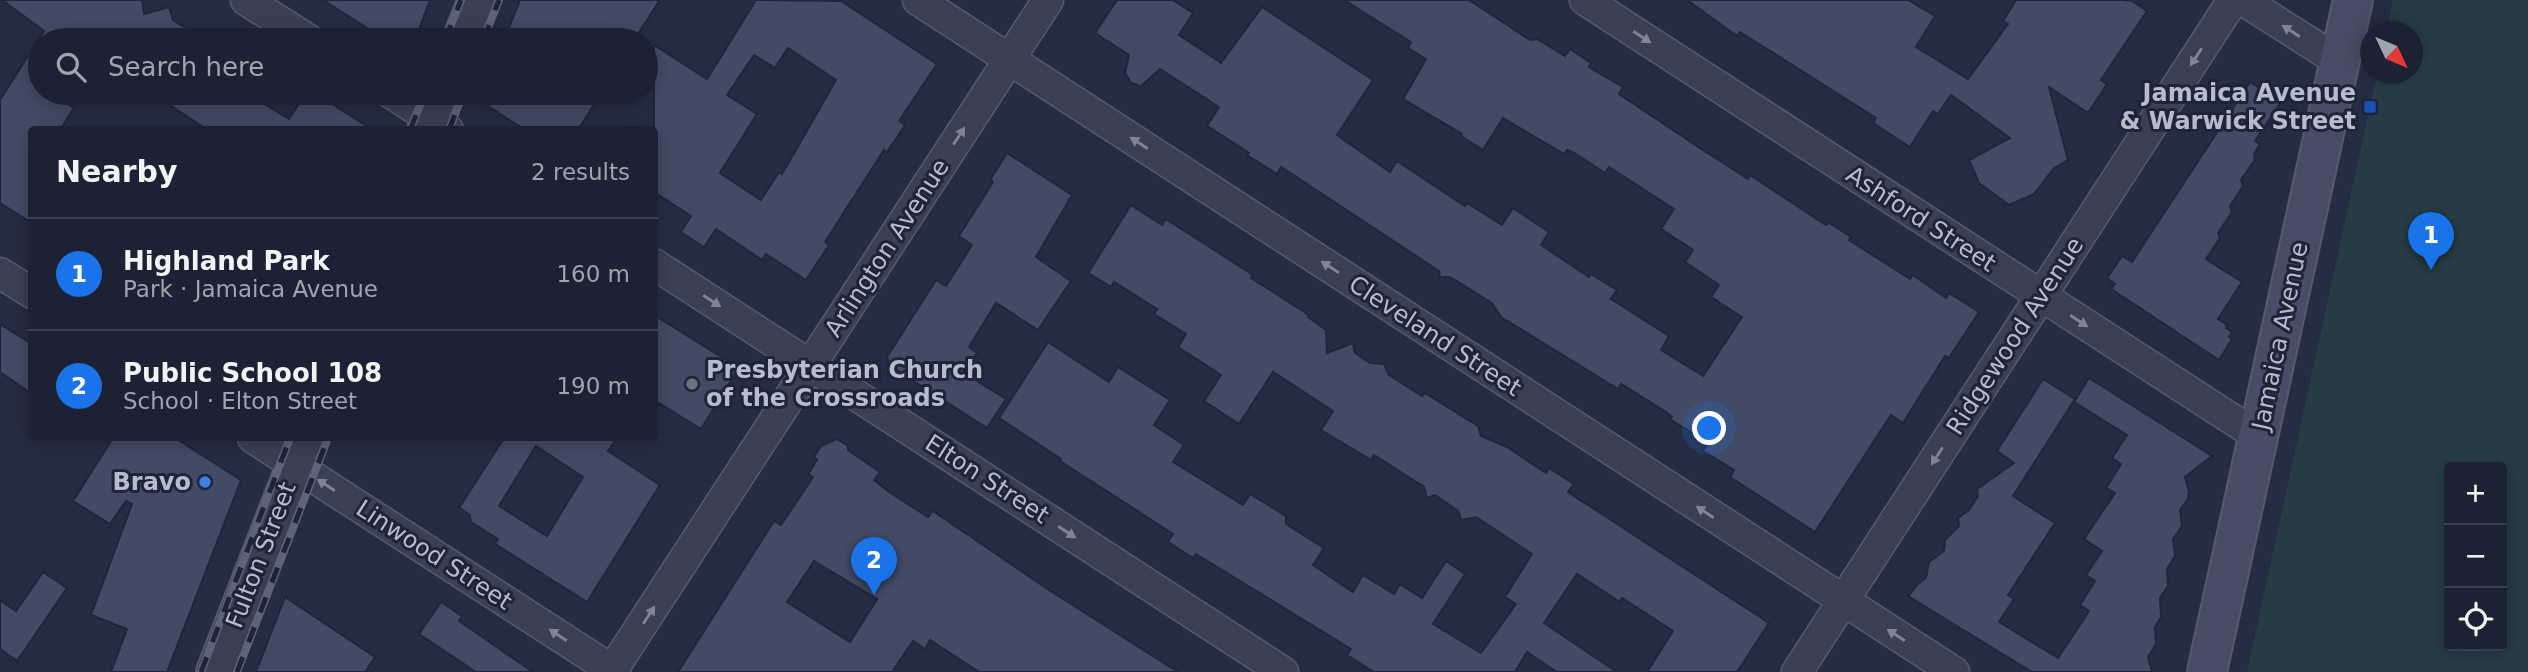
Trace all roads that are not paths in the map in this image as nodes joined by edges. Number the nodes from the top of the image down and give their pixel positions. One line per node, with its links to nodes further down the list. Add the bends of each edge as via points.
1 (246, 0): 9 (street)
2 (478, 0): 10 (street)
3 (918, 0): 11 (street, Cleveland Street)
4 (1048, 0): 11 (street, Arlington Avenue)
5 (1585, 0): 18 (street, Ashford Street, one-way to 18)
6 (2233, 0): 18 (street, Ridgewood Avenue, one-way to 18)
7 (2243, 0): 12 (street, one-way to 7)
8 (2353, 0): 12 (main road, Jamaica Avenue)
9 (290, 28)
10 (467, 28)
11 (1009, 59): 19 (street, Arlington Avenue, one-way to 11); 23 (street, Cleveland Street, one-way to 11)
12 (2340, 62): 20 (main road, Jamaica Avenue)
13 (413, 105): 14 (street)
14 (437, 118)
15 (658, 267): 19 (street, Elton Street, one-way to 19)
16 (0, 273): 17 (street)
17 (28, 290)
18 (2041, 296): 20 (street, Ashford Street, one-way to 20); 23 (street, Ridgewood Avenue, one-way to 23)
19 (811, 365): 24 (street, Arlington Avenue, one-way to 19); 26 (street, Elton Street, one-way to 26)
20 (2258, 436): 29 (main road, Jamaica Avenue)
21 (264, 441): 22 (street, Linwood Street)
22 (302, 452): 24 (street, Linwood Street, one-way to 22); 25 (street, Fulton Street)
23 (1843, 601): 27 (street, Ridgewood Avenue); 28 (street, Cleveland Street, one-way to 23)
24 (613, 671)
25 (216, 672)
26 (1283, 672)
27 (1797, 672)
28 (1954, 672)
29 (2207, 672)

